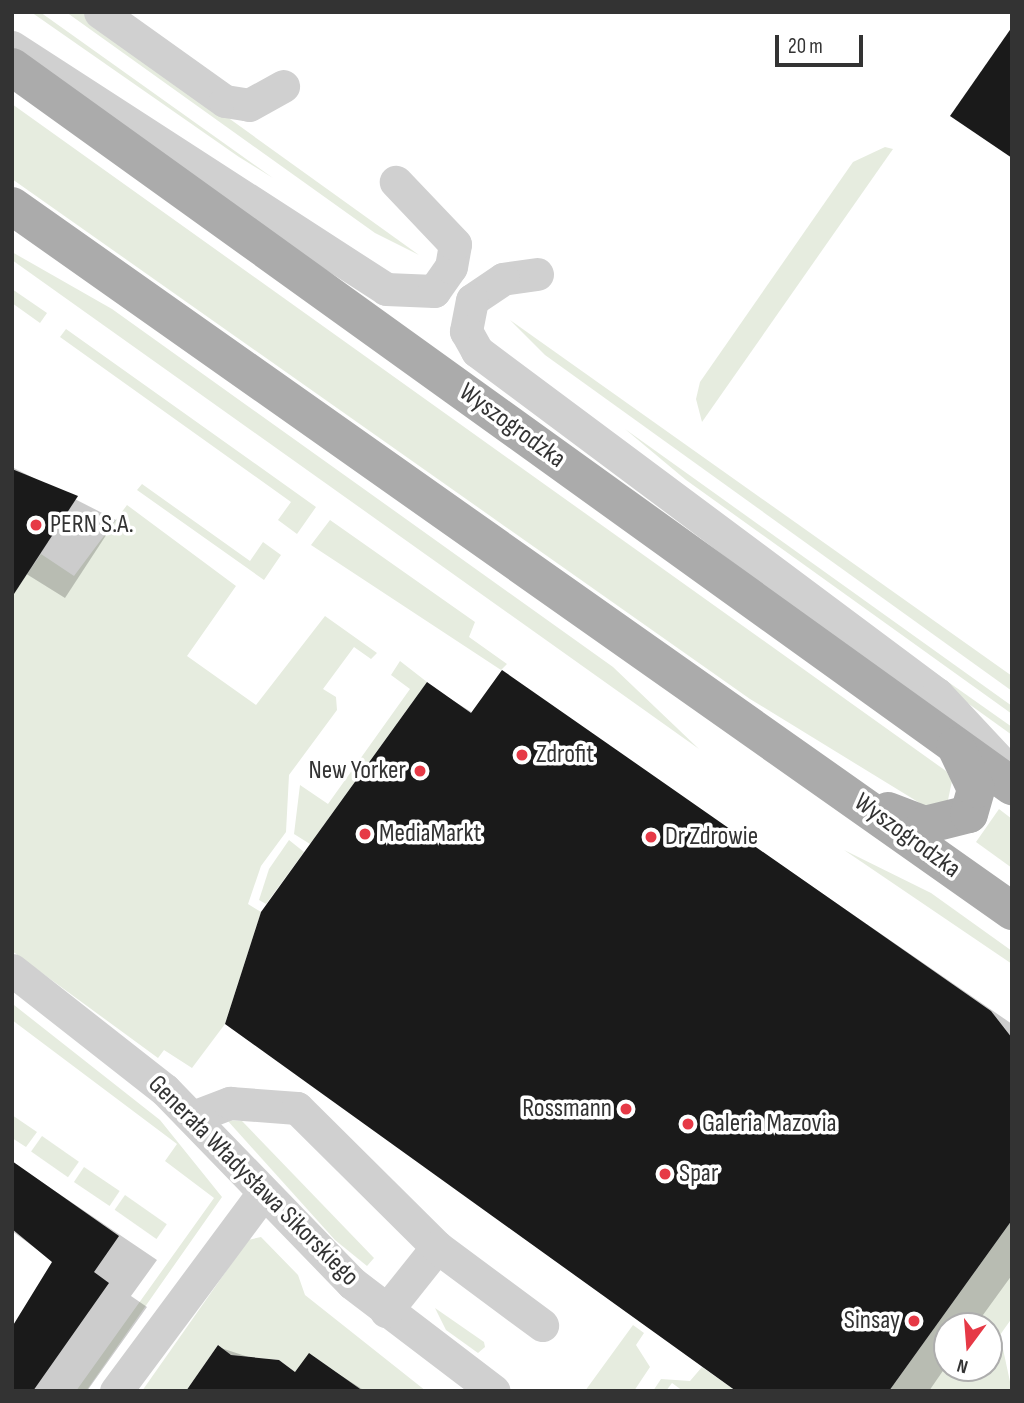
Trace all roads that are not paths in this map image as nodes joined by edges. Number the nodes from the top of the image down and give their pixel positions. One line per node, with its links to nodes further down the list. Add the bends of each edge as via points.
1 (100, 12): 4 (street, via 225,101 249,105)
2 (12, 47): 5 (street, via 386,289 434,290 451,267 455,244)
3 (12, 67): 8 (main road, Wyszogrodzka)
4 (283, 86)
5 (396, 182)
6 (12, 206): 11 (main road, Wyszogrodzka)
7 (537, 274): 9 (street, via 503,279 472,300 466,331 477,351 937,694)
8 (954, 745): 10 (main road, Wyszogrodzka); 11 (main road, via 976,789 975,802 960,820 925,825)
9 (1012, 774)
10 (1012, 786)
11 (842, 789): 12 (main road, Wyszogrodzka)
12 (1012, 911)
13 (12, 970): 14 (street, Generała Władysława Sikorskiego, via 82,1020)
14 (193, 1117): 15 (street, Generała Władysława Sikorskiego); 16 (street, via 230,1103 297,1108)
15 (263, 1193): 17 (street, Generała Władysława Sikorskiego); 19 (street)
16 (437, 1247): 17 (street); 18 (street)
17 (386, 1311): 20 (street, Generała Władysława Sikorskiego)
18 (542, 1325)
19 (116, 1391)
20 (494, 1391)

